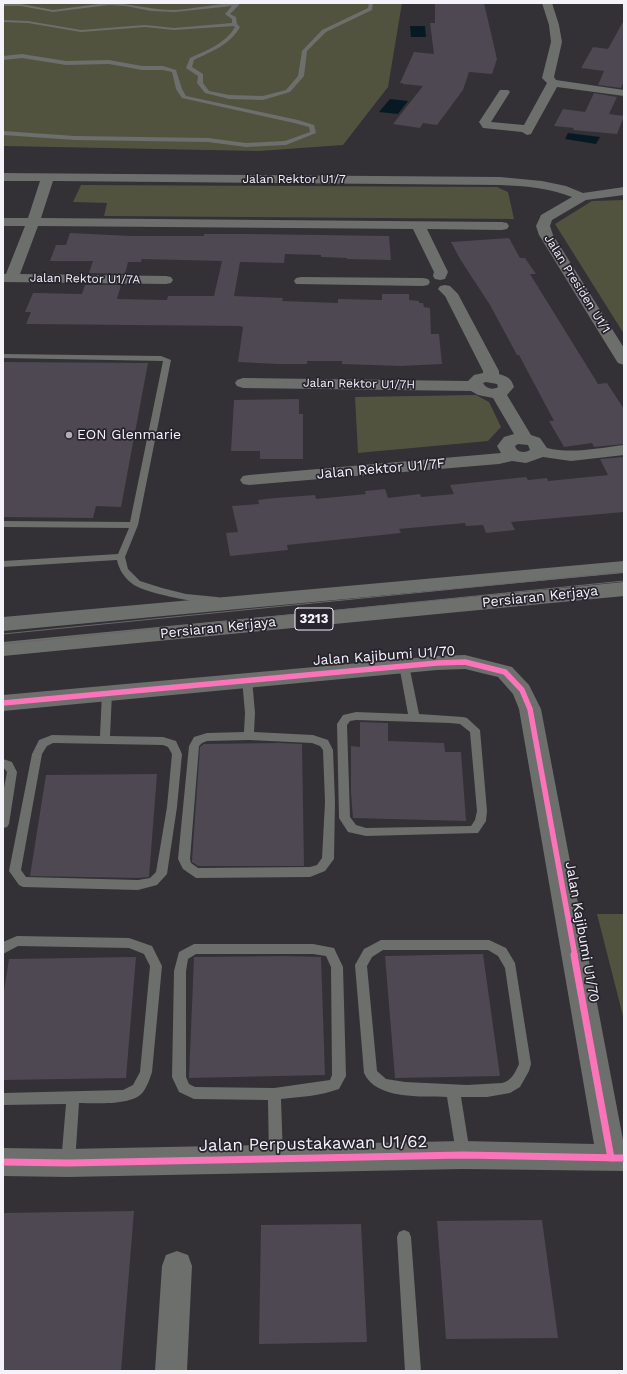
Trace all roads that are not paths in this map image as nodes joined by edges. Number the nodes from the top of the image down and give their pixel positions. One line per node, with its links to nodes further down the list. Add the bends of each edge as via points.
1 (371, 3): 6 (lane, via 370,9 324,31 305,51 301,76 288,91 263,98 229,97 207,92 200,83 201,76 189,68 192,59 235,35 238,27)
2 (547, 3): 8 (street, via 557,46 548,71 548,78)
3 (238, 4): 4 (lane, via 175,11 109,4 53,11 21,5); 6 (lane, via 227,14 234,18)
4 (3, 5)
5 (3, 20): 6 (lane, via 81,31 145,26 174,29)
6 (235, 24)
7 (3, 58): 11 (lane, via 22,56 66,63 109,62 142,68 163,68 174,71 184,97 281,117 312,126 313,133 286,143 246,145 208,140 75,138)
8 (553, 83): 9 (street, via 527,130 487,125 485,122); 10 (street)
9 (504, 92)
10 (624, 93)
11 (3, 133)
12 (3, 177): 13 (street, Jalan Rektor U1/7)
13 (48, 177): 15 (street, Jalan Rektor U1/7, via 534,182); 17 (street)
14 (624, 191): 15 (street, Jalan Presiden U1/1)
15 (582, 197): 25 (street, Jalan Presiden U1/1, via 546,218 544,231)
16 (3, 222): 17 (street)
17 (33, 222): 18 (street); 20 (street)
18 (418, 225): 19 (street); 23 (street, via 441,272)
19 (502, 226)
20 (7, 278): 21 (street, Jalan Rektor U1/7A)
21 (166, 280)
22 (301, 282): 23 (street, via 423,282 431,288)
23 (443, 282): 26 (street, via 491,372)
24 (3, 356): 36 (lane, via 168,360)
25 (624, 360)
26 (491, 377): 28 (street, via 479,379); 29 (street, via 506,384 505,389)
27 (243, 383): 28 (street, Jalan Rektor U1/7H)
28 (475, 386): 29 (street, via 484,392)
29 (498, 393): 30 (street)
30 (525, 439): 32 (street, via 538,445); 33 (street, via 514,439 507,443 506,449)
31 (624, 450): 32 (street, via 581,456)
32 (539, 451): 33 (street, Jalan Rektor U1/7F, via 528,457)
33 (513, 455): 34 (street, Jalan Rektor U1/7F, via 499,459)
34 (249, 480)
35 (3, 524): 36 (lane)
36 (134, 525): 37 (lane)
37 (121, 557): 38 (lane); 41 (lane, via 124,570 137,583 186,597)
38 (3, 564)
39 (624, 567): 41 (main road, Persiaran Kerjaya / 3213)
40 (624, 588): 43 (main road, Persiaran Kerjaya / 3213)
41 (237, 602): 42 (main road, Persiaran Kerjaya / 3213)
42 (3, 624)
43 (3, 649)
44 (404, 665): 45 (street, Jalan Kajibumi U1/70); 48 (lane); 59 (street, Jalan Kajibumi U1/70, via 466,662 505,672 522,690 530,709)
45 (247, 679): 46 (street, Jalan Kajibumi U1/70); 49 (lane)
46 (107, 693): 47 (street, Jalan Kajibumi U1/70); 50 (lane)
47 (3, 703)
48 (414, 717): 48 (lane, via 450,719 463,722 475,730 482,811 480,821 474,830 366,832 352,829 345,818 342,724 347,718 356,716)
49 (249, 736): 49 (lane, via 314,739 324,743 328,750 328,859 321,868 310,872 196,873 187,866 184,859 194,746 198,740 207,737)
50 (105, 740): 50 (lane, via 163,741 172,744 177,754 172,807 161,874 153,882 138,885 23,882 15,870 37,754 43,743 52,739)
51 (3, 763): 52 (lane, via 8,765 12,772)
52 (3, 824)
53 (3, 949): 56 (lane, via 17,941 129,943 148,950 156,966 146,1072 138,1089 124,1096)
54 (452, 1091): 54 (lane, via 509,1088 520,1079 525,1064 511,967 502,952 488,945 381,945 368,953 361,965 371,1073 382,1084 397,1088); 58 (lane)
55 (274, 1094): 55 (lane, via 194,1093 184,1088 179,1077 180,971 184,956 194,949 313,949 330,952 337,967 339,1076 334,1085 324,1088); 60 (lane)
56 (73, 1097): 57 (lane); 62 (lane)
57 (3, 1099)
58 (464, 1155): 59 (street, Jalan Perpustakawan U1/62); 60 (street, Jalan Perpustakawan U1/62)
59 (617, 1158)
60 (276, 1159): 62 (street, Jalan Perpustakawan U1/62)
61 (3, 1162): 62 (street, Jalan Perpustakawan U1/62)
62 (68, 1163)
63 (404, 1237): 66 (lane)
64 (177, 1266): 65 (street)
65 (171, 1371)
66 (413, 1371)

